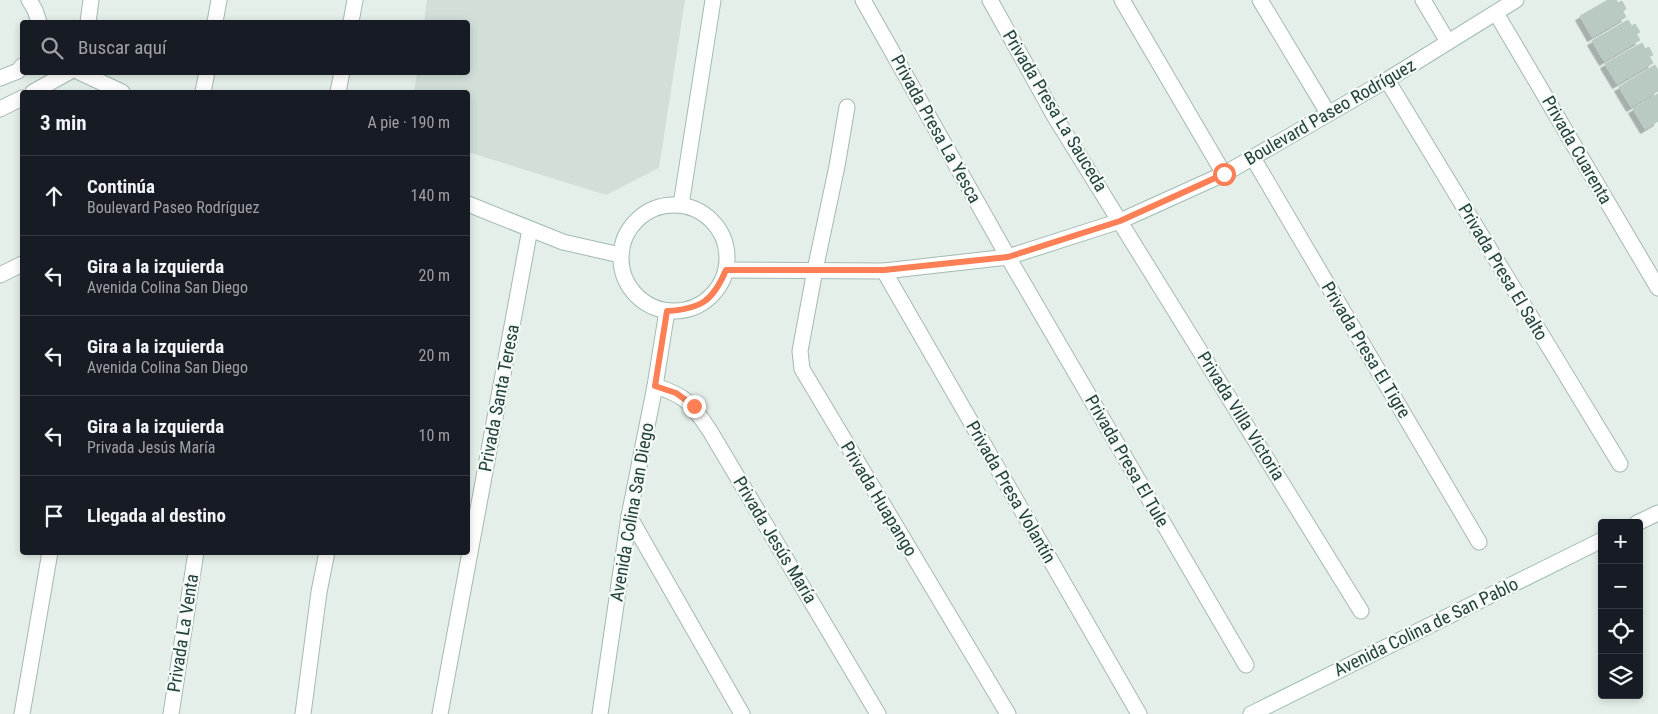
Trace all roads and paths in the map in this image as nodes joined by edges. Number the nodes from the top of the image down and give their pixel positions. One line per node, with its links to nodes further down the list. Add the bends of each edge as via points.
1 (29, 0): 13 (street)
2 (91, 0): 14 (street)
3 (219, 0): 15 (street)
4 (355, 0): 16 (street)
5 (713, 0): 36 (street)
6 (863, 0): 40 (street, Privada Presa La Yesca)
7 (990, 0): 37 (street, Privada Presa La Sauceda, via 1055,117)
8 (1122, 0): 34 (street)
9 (1260, 0): 32 (street)
10 (1423, 0): 17 (street)
11 (1516, 0): 12 (street, Boulevard Paseo Rodríguez)
12 (1496, 13): 17 (street, Boulevard Paseo Rodríguez); 46 (street, Privada Cuarenta)
13 (38, 20)
14 (88, 20)
15 (215, 20)
16 (351, 20)
17 (1448, 42): 24 (street, Boulevard Paseo Rodríguez)
18 (20, 68): 23 (street)
19 (64, 75): 25 (street)
20 (85, 75): 26 (street)
21 (206, 75): 27 (street)
22 (341, 75): 28 (street)
23 (0, 78)
24 (1387, 80): 32 (street, Boulevard Paseo Rodríguez); 49 (street, Privada Presa El Salto)
25 (37, 90)
26 (118, 90)
27 (203, 90)
28 (338, 90)
29 (20, 99): 31 (street)
30 (847, 108): 43 (street, Privada Huapango)
31 (0, 109)
32 (1328, 113): 33 (street, Boulevard Paseo Rodríguez)
33 (1253, 158): 34 (street, Boulevard Paseo Rodríguez); 53 (street, Privada Presa El Tigre)
34 (1224, 174): 37 (street, Boulevard Paseo Rodríguez)
35 (470, 205): 38 (street)
36 (681, 205): 39 (street, via 663,206 646,212 633,223 624,238); 42 (street, via 712,220 722,234 727,250)
37 (1120, 221): 40 (street, Boulevard Paseo Rodríguez); 60 (street, Privada Villa Victoria)
38 (530, 229): 39 (street, via 563,242); 55 (street, Privada Santa Teresa)
39 (620, 256): 47 (street, via 623,275 633,292 648,305)
40 (1008, 257): 44 (street, Boulevard Paseo Rodríguez); 61 (street, Privada Presa El Tule)
41 (20, 265): 45 (street)
42 (726, 270): 43 (street, Boulevard Paseo Rodríguez); 47 (street, via 718,288 705,302 687,310)
43 (815, 270): 44 (street, Boulevard Paseo Rodríguez); 69 (street, Privada Huapango, via 800,351 802,369)
44 (884, 270): 70 (street, Privada Presa Volantín)
45 (0, 275)
46 (1658, 288)
47 (667, 311): 48 (street, Avenida Colina San Diego)
48 (655, 386): 51 (street, Avenida Colina San Diego); 68 (street, Privada Jesús María, via 676,393 694,406)
49 (1620, 464)
50 (1658, 513): 52 (street)
51 (629, 516): 62 (street, Avenida Colina San Diego); 67 (street)
52 (1643, 520)
53 (1479, 542)
54 (1598, 542): 71 (street, Avenida Colina de San Pablo)
55 (470, 552)
56 (49, 555): 63 (street)
57 (196, 555): 64 (street, Privada La Venta)
58 (326, 555): 65 (street)
59 (470, 555): 66 (street, Privada Santa Teresa)
60 (1361, 611)
61 (1246, 665)
62 (603, 711)
63 (22, 714)
64 (170, 714)
65 (303, 714)
66 (440, 714)
67 (742, 714)
68 (878, 714)
69 (1008, 714)
70 (1139, 714)
71 (1251, 714)

